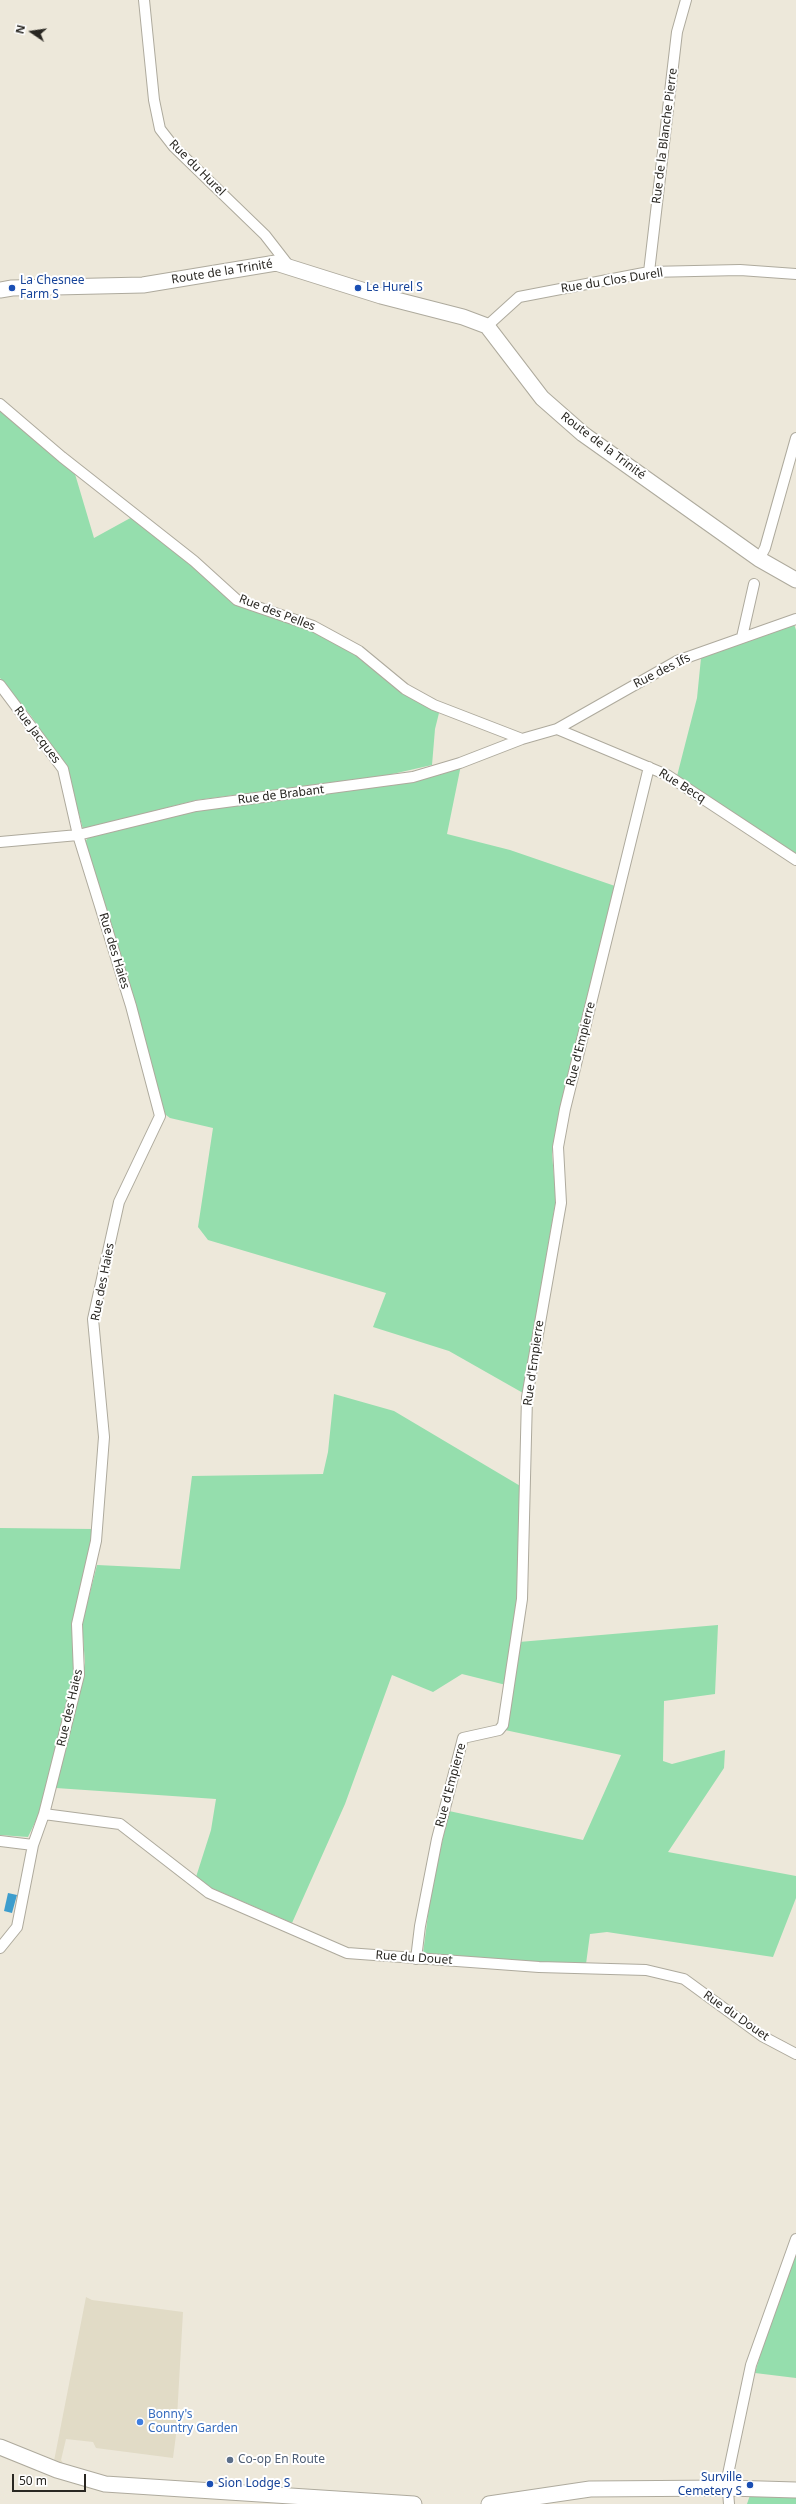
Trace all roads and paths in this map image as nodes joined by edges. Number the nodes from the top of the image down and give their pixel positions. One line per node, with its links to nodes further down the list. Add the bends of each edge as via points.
1 (144, 0): 3 (street, Rue du Hurel, via 154,100 160,128 174,147 265,235)
2 (686, 0): 4 (street, Rue de la Blanche Pierre, via 677,32)
3 (289, 266): 6 (main road, Route de la Trinité, via 276,263 143,285); 7 (main road, Route de la Trinité, via 380,296 463,317)
4 (649, 272): 5 (street, Rue du Clos Durell, via 740,270); 7 (street, Rue du Clos Durell, via 519,298)
5 (796, 274)
6 (0, 290)
7 (487, 326): 10 (main road, Route de la Trinité, via 542,398 583,434)
8 (0, 404): 17 (street, Rue des Pelles, via 62,457 194,561 237,600 313,626 359,651 405,688 434,705)
9 (796, 438): 10 (street, via 765,548)
10 (759, 559): 11 (main road, Route de la Trinité)
11 (796, 580)
12 (754, 584): 14 (street)
13 (796, 619): 14 (street, Rue des Ifs)
14 (742, 637): 16 (street, Rue des Ifs, via 677,661)
15 (0, 685): 19 (street, Rue Jacques, via 63,769)
16 (558, 729): 17 (street, Rue de Brabant); 18 (street, Rue Becq)
17 (522, 738): 19 (street, Rue de Brabant, via 460,763 413,777 196,806)
18 (649, 767): 21 (street, Rue Becq, via 667,775); 26 (street, Rue d'Empierre, via 558,1146 561,1203 527,1398 522,1600 503,1725 499,1730 463,1738 437,1839)
19 (78, 835): 20 (street, Rue de Brabant); 22 (street, Rue des Haies, via 131,1006 160,1116 119,1202 93,1320 104,1437 96,1541 77,1624 79,1675)
20 (0, 842)
21 (796, 860)
22 (44, 1814): 24 (street, Rue des Haies); 26 (street, Rue du Douet, via 120,1824 209,1893 347,1953)
23 (0, 1841): 24 (street)
24 (32, 1845): 25 (street, Rue des Haies, via 17,1927)
25 (0, 1948)
26 (416, 1959): 27 (street, Rue du Douet, via 539,1967 646,1970 684,1979 762,2036)
27 (796, 2054)
28 (796, 2239): 30 (street, via 752,2365 727,2479)
29 (0, 2447): 32 (main road, via 57,2470 105,2484)
30 (728, 2488): 31 (main road); 33 (main road, via 590,2488); 34 (street)
31 (796, 2490)
32 (414, 2504)
33 (489, 2504)
34 (729, 2504)

